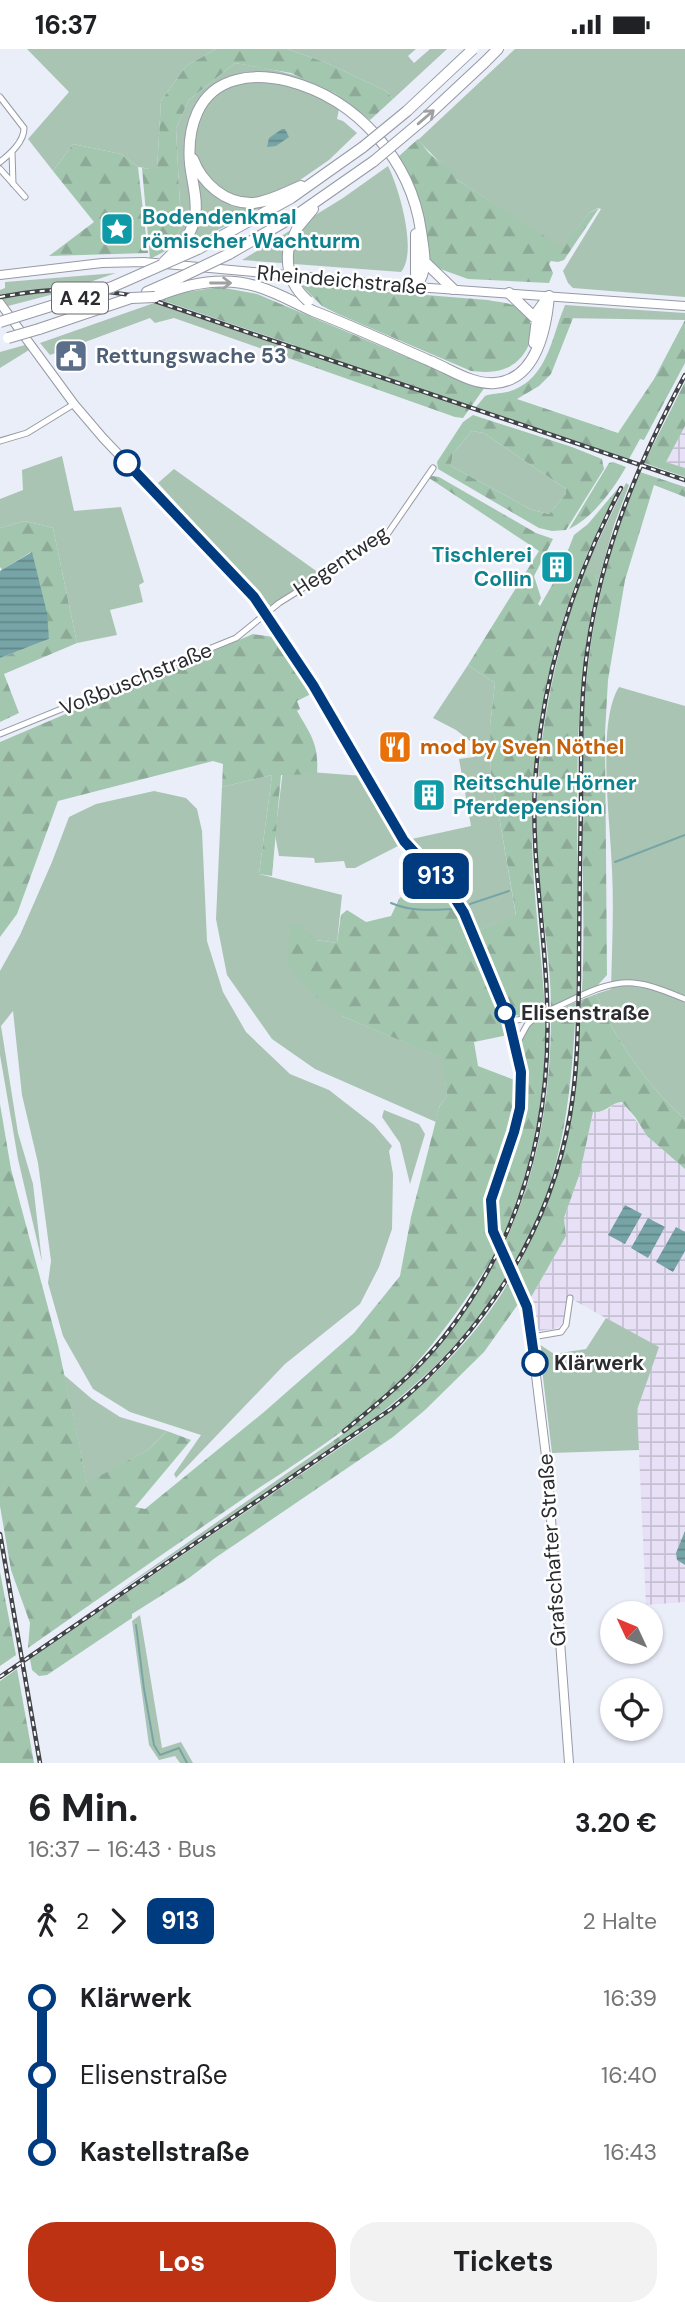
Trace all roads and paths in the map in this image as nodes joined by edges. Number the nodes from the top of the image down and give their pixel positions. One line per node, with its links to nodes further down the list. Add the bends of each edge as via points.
1 (473, 49): 9 (highway, A 42, bridge, via 407,111)
2 (498, 49): 13 (highway, one-way to 2, bridge, via 424,119)
3 (0, 97): 5 (street, via 24,128 25,134)
4 (190, 151): 9 (highway, via 208,183 223,196 240,201 263,201); 11 (highway, via 192,123 213,91 239,79 281,79 325,95 364,123 388,150); 15 (highway, bridge, via 195,218 181,245)
5 (12, 152): 6 (street); 8 (street)
6 (0, 162)
7 (1, 170): 8 (street); 10 (street)
8 (13, 171): 10 (street)
9 (332, 171): 15 (highway, A 42, bridge, via 291,198)
10 (13, 184): 12 (street)
11 (410, 193): 14 (highway, via 420,220); 17 (highway)
12 (25, 197)
13 (324, 197): 20 (highway, bridge); 24 (highway, bridge, via 298,227 289,246 288,267 308,301)
14 (426, 263): 17 (highway); 18 (highway)
15 (157, 269): 26 (highway, A 42, bridge)
16 (0, 275): 17 (main road, Rheindeichstraße, via 144,262)
17 (416, 287): 18 (main road, Rheindeichstraße)
18 (453, 289): 19 (main road, Rheindeichstraße)
19 (509, 293): 21 (main road, Rheindeichstraße); 25 (highway)
20 (151, 294): 24 (highway, one-way to 24, via 201,283 248,284); 27 (highway, A 42, bridge)
21 (549, 296): 23 (main road, Rheindeichstraße); 25 (highway); 28 (highway, via 540,344 522,371 494,383 477,382)
22 (0, 303): 29 (main road, Grafschafter Straße)
23 (685, 306)
24 (330, 316): 28 (highway)
25 (536, 319): 28 (highway, via 530,351 510,372 479,377)
26 (0, 322)
27 (4, 339)
28 (459, 373)
29 (74, 404): 30 (street, via 27,433); 32 (main road, Grafschafter Straße)
30 (0, 441)
31 (433, 468): 32 (street, Hegentweg, via 386,536)
32 (266, 613): 33 (street, Voßbuschstraße, via 226,643); 36 (main road, Grafschafter Straße, via 390,820 464,913)
33 (0, 734)
34 (685, 999): 35 (street, via 624,982)
35 (535, 1017): 36 (street); 37 (street)
36 (509, 1021): 37 (main road, Grafschafter Straße)
37 (516, 1045): 39 (main road, Grafschafter Straße, via 520,1108 491,1200 492,1221 527,1307)
38 (570, 1298): 39 (street, via 561,1332)
39 (532, 1337): 40 (main road, Grafschafter Straße, via 547,1464)
40 (569, 1763)

